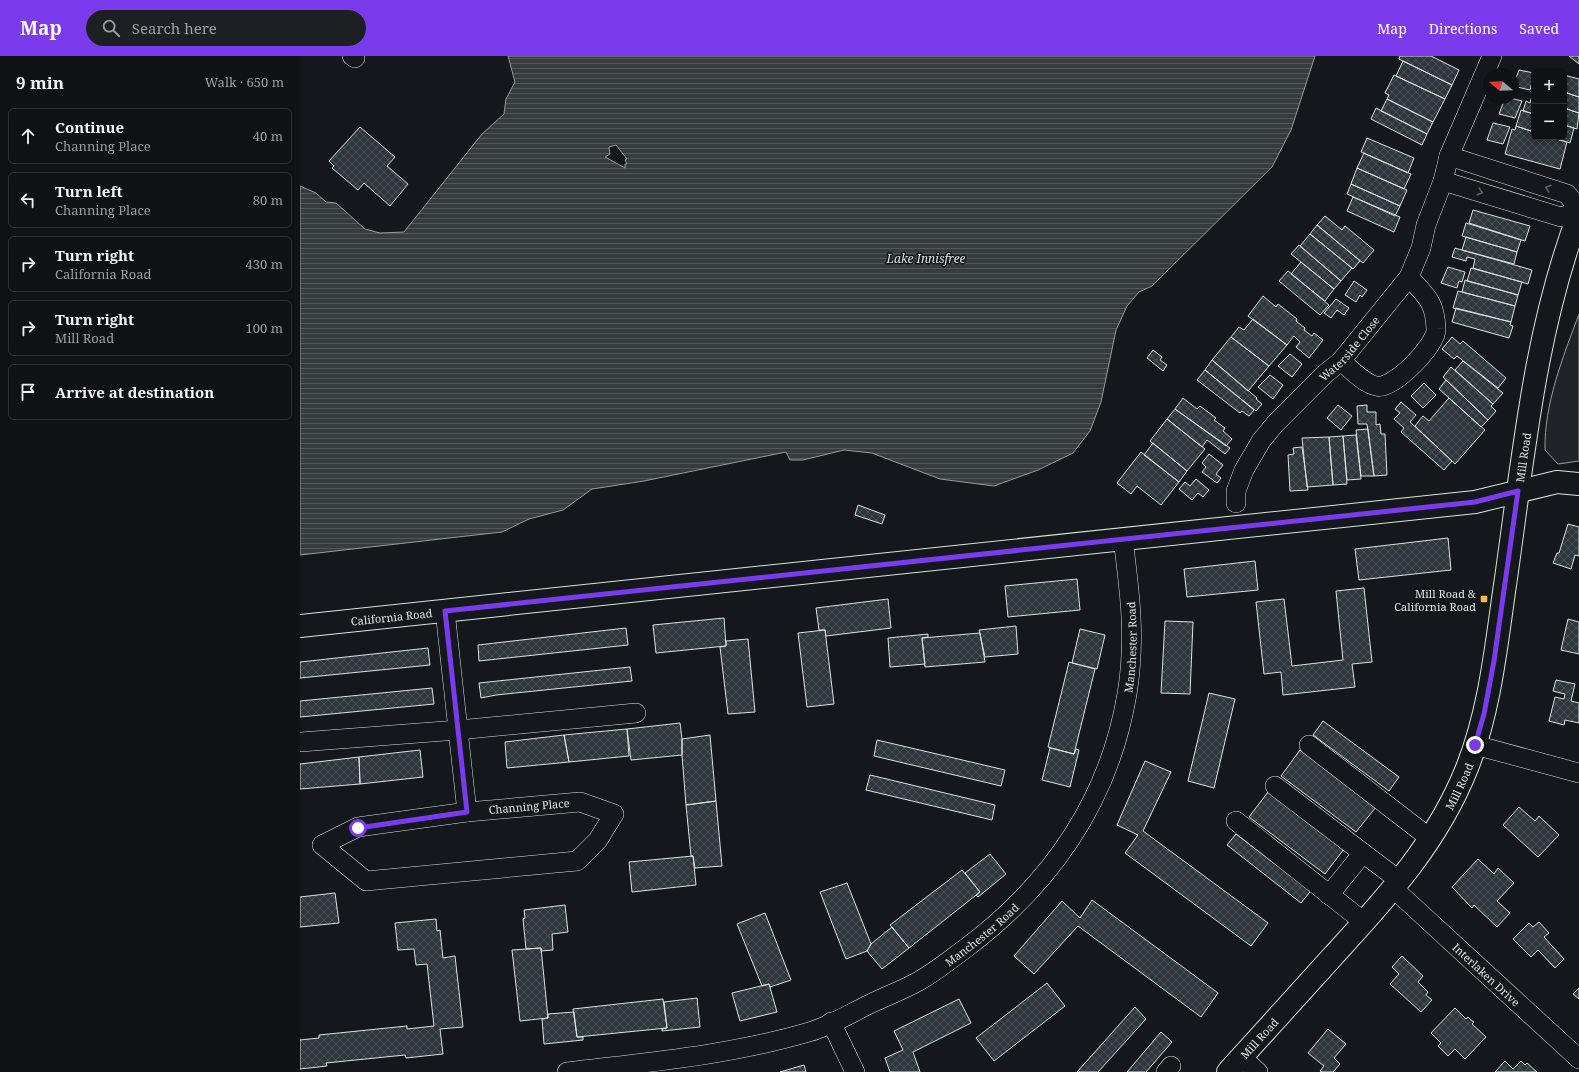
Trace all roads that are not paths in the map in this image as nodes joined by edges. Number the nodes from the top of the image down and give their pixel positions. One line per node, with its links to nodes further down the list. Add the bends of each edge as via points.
1 (1492, 56): 2 (street, Waterside Close)
2 (1449, 156): 3 (street); 4 (street, Waterside Close)
3 (1511, 176): 5 (street); 6 (street, one-way to 3, via 1567,194)
4 (1443, 181): 5 (street, one-way to 5); 7 (street, Waterside Close)
5 (1503, 199): 6 (street, via 1561,217)
6 (1579, 212): 10 (main road, Mill Road, via 1549,311 1533,391)
7 (1409, 277): 8 (street, Waterside Close); 8 (street, via 1432,303 1437,330 1431,345 1407,370 1387,385 1376,387)
8 (1341, 361): 11 (street, Waterside Close, via 1274,424 1261,441 1244,470 1236,491)
9 (1579, 484): 10 (main road, California Road, via 1557,482)
10 (1518, 491): 12 (main road, California Road, via 1475,502); 19 (main road, Mill Road, via 1494,661)
11 (1236, 503)
12 (1123, 539): 13 (main road, California Road); 29 (street, Manchester Road, via 1132,612 1132,646 1127,694 1121,725 1105,775 1080,826 1052,868 992,928 920,980)
13 (445, 611): 14 (main road, California Road); 16 (street)
14 (300, 626)
15 (636, 713): 16 (street)
16 (458, 730): 17 (street); 22 (street)
17 (300, 742)
18 (1309, 745): 24 (street)
19 (1475, 745): 20 (street); 24 (main road, Mill Road, via 1455,795)
20 (1579, 773)
21 (1275, 786): 25 (street, Interlaken Drive)
22 (467, 812): 22 (street, Channing Place, via 358,828 322,845 366,881 577,861 598,840 614,814 580,802)
23 (1236, 820): 27 (street)
24 (1431, 839): 26 (main road, Mill Road)
25 (1363, 853): 26 (street, Interlaken Drive); 27 (street)
26 (1397, 885): 28 (main road, Mill Road); 30 (street, Interlaken Drive)
27 (1329, 895): 28 (street)
28 (1364, 922): 31 (main road, Mill Road)
29 (831, 1022): 32 (street, Manchester Road, via 812,1031 748,1047 700,1056); 33 (street)
30 (1579, 1059)
31 (1234, 1065): 34 (street)
32 (567, 1072)
33 (855, 1072)
34 (1258, 1072)

